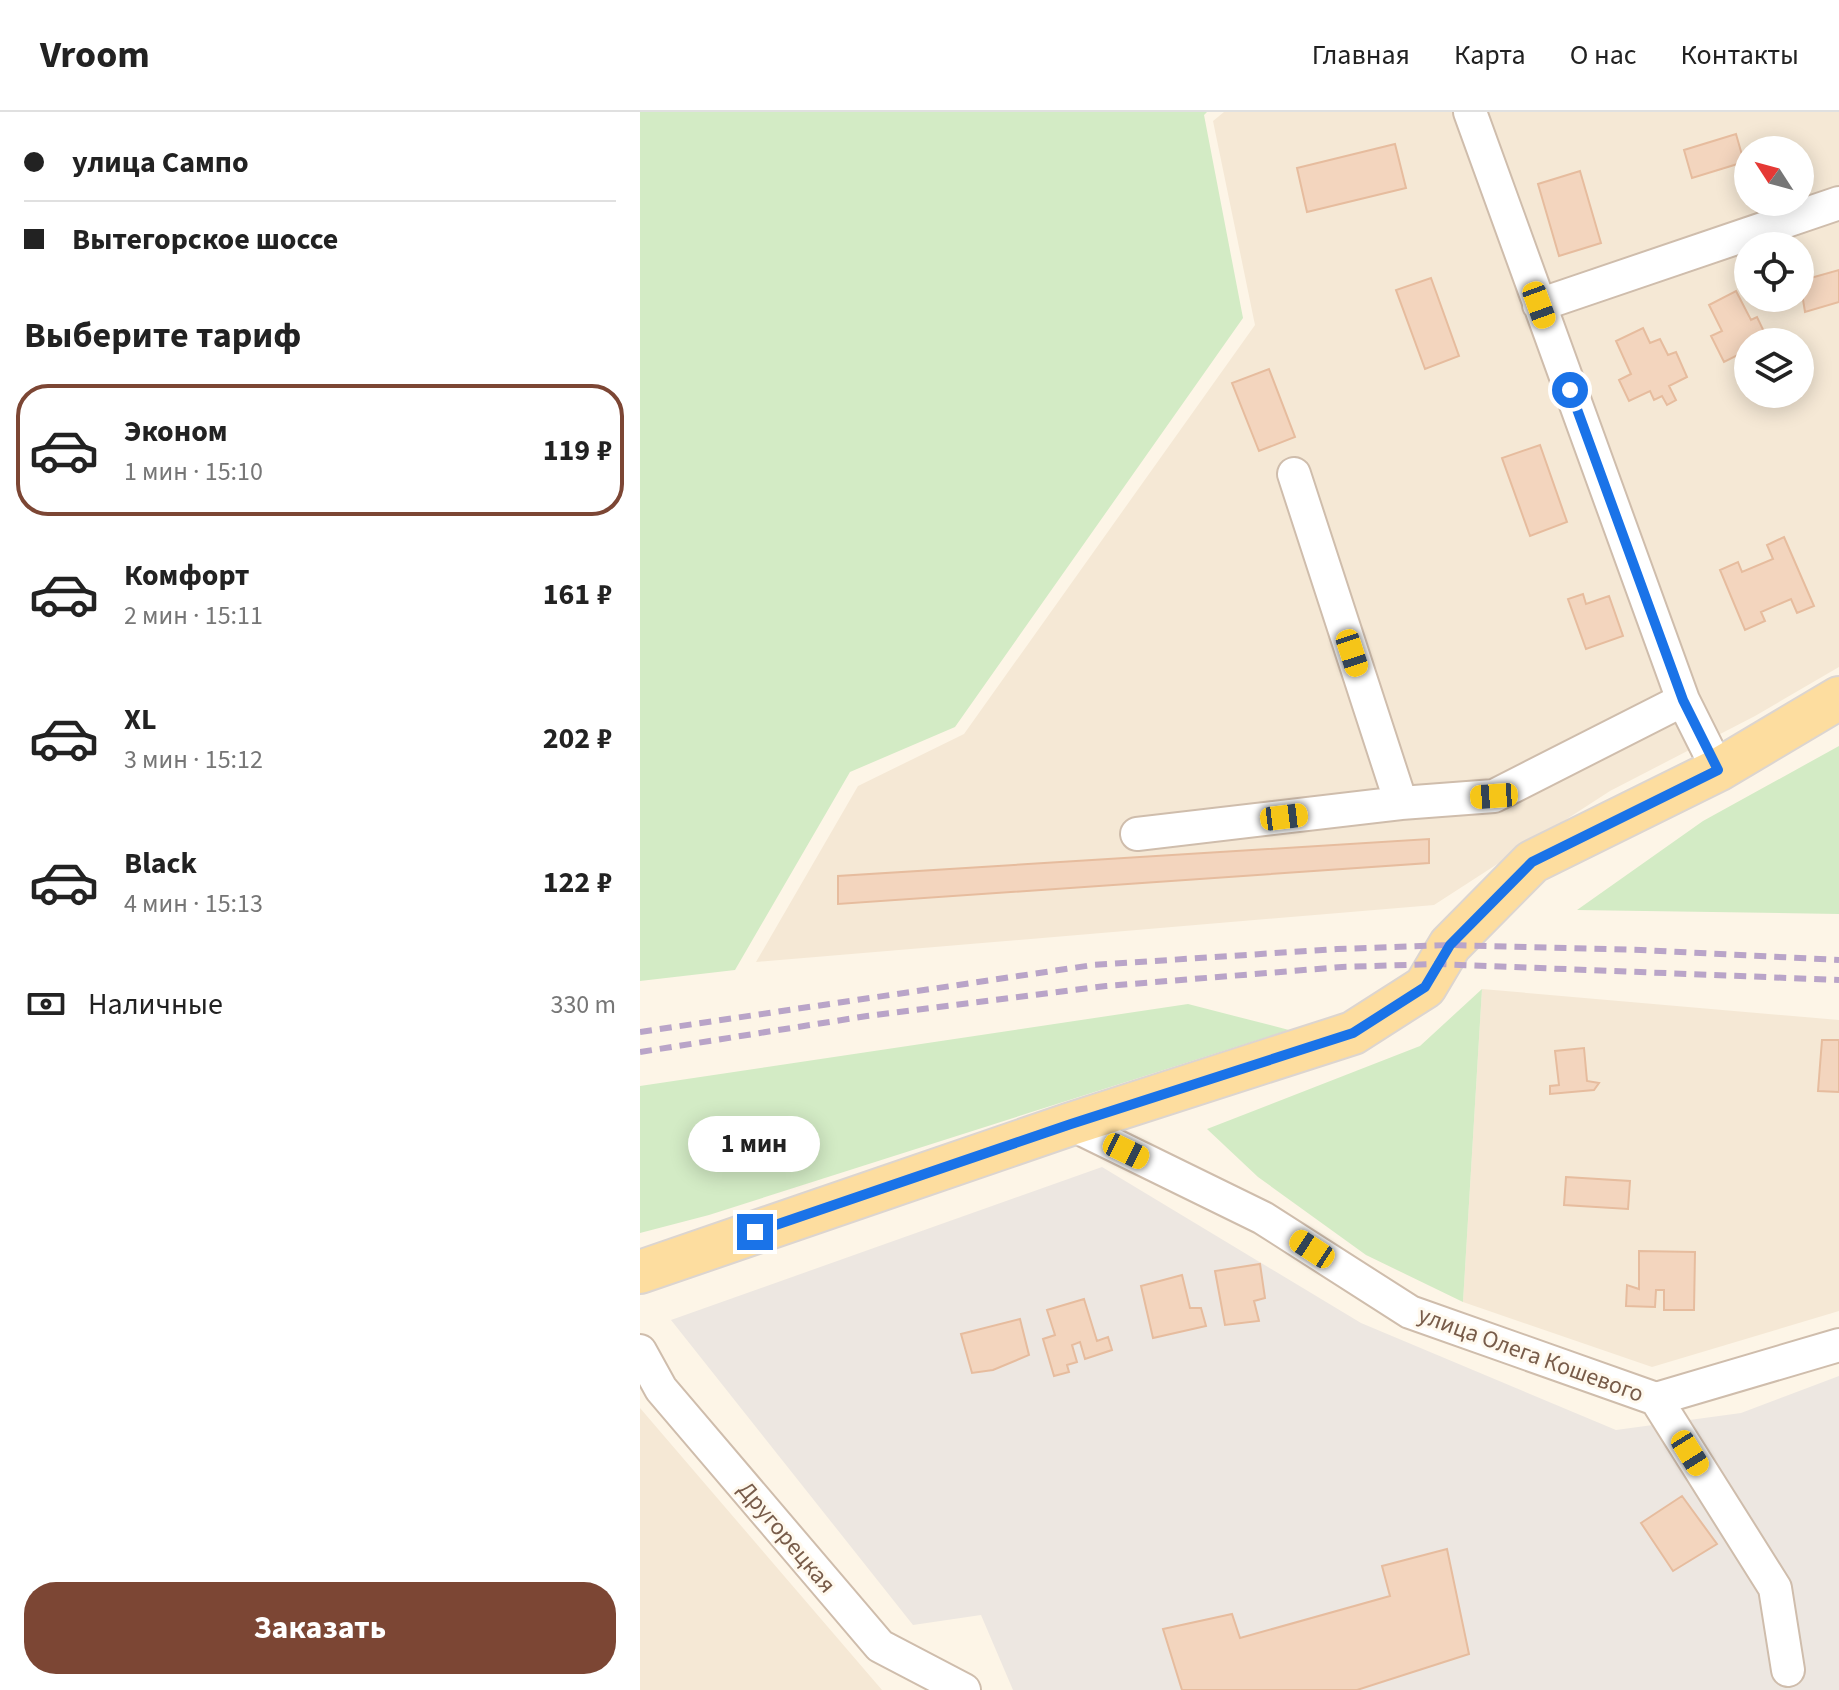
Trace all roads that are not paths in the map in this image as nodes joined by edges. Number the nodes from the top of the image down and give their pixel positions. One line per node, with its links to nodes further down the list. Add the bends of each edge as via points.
1 (1470, 112): 3 (street)
2 (1839, 203): 3 (street)
3 (1539, 305): 6 (street)
4 (1294, 474): 8 (street)
5 (1839, 698): 7 (main road)
6 (1683, 700): 7 (street); 8 (street, via 1494,796)
7 (1718, 770): 10 (main road, via 1532,862 1450,945 1425,987 1353,1033)
8 (1401, 803): 9 (street)
9 (1137, 834)
10 (1071, 1124): 11 (main road); 14 (street, улица Олега Кошевого, via 1263,1218 1410,1312)
11 (640, 1272)
12 (1839, 1345): 14 (street, улица Олега Кошевого)
13 (640, 1351): 16 (street, Другорецкая, via 661,1389 880,1646)
14 (1656, 1399): 15 (street, via 1775,1588)
15 (1788, 1670)
16 (964, 1690)

